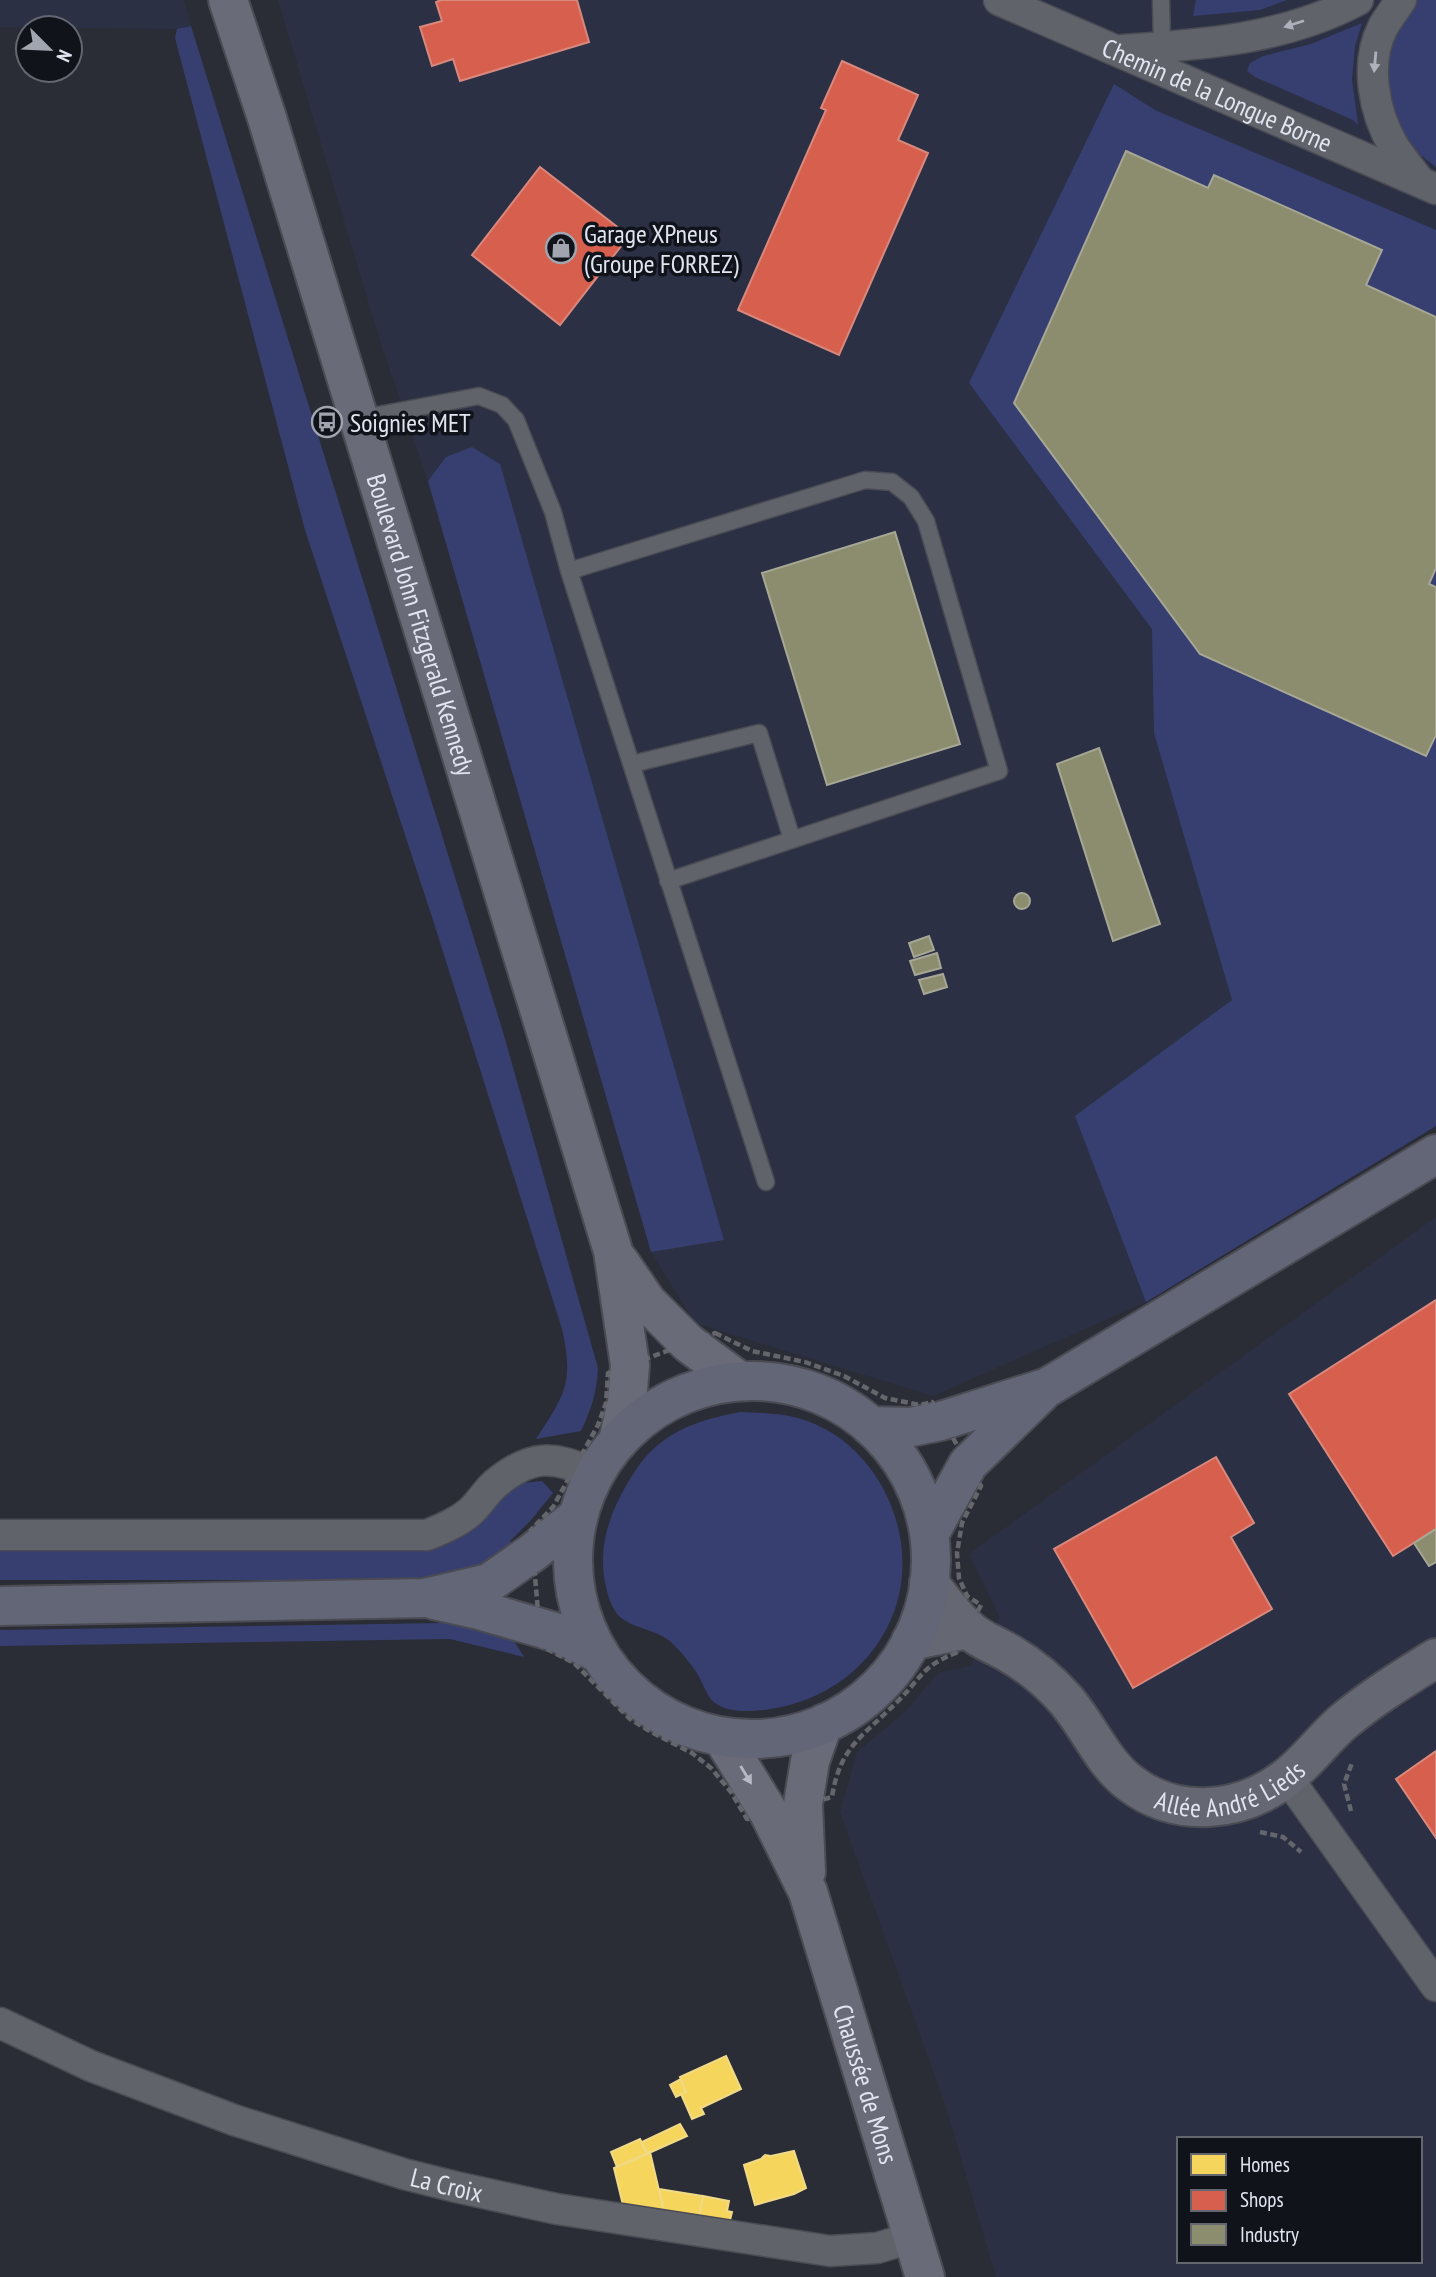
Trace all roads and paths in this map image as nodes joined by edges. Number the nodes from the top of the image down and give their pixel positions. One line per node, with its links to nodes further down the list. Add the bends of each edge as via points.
1 (228, 0): 9 (main road, Boulevard John Fitzgerald Kennedy)
2 (999, 0): 7 (street, Chemin de la Longue Borne)
3 (1161, 0): 6 (lane)
4 (1358, 0): 6 (street, one-way to 6, via 1258,36)
5 (1401, 0): 8 (street, one-way to 8, via 1382,29 1374,90 1394,147)
6 (1162, 48): 7 (street)
7 (1118, 51): 8 (street, Chemin de la Longue Borne)
8 (1428, 186)
9 (357, 419): 10 (lane, via 479,396 502,405 516,420 553,512); 16 (main road, Boulevard John Fitzgerald Kennedy)
10 (569, 571): 11 (lane); 12 (lane, via 864,481 892,482 911,497 926,521 999,771)
11 (632, 764): 12 (lane, via 759,733); 13 (lane)
12 (792, 839): 13 (lane)
13 (668, 881): 15 (lane)
14 (1436, 1154): 19 (highway)
15 (766, 1182)
16 (613, 1251): 18 (main road, Boulevard John Fitzgerald Kennedy, via 647,1302 688,1343); 22 (main road, Boulevard John Fitzgerald Kennedy, via 630,1364)
17 (715, 1333): 20 (path, via 752,1351 844,1376 885,1398 920,1405)
18 (738, 1380): 21 (highway, via 762,1380 810,1391); 22 (highway, via 685,1393)
19 (1048, 1387): 21 (highway, via 942,1421 911,1427); 26 (highway, via 968,1464)
20 (932, 1402)
21 (870, 1426): 26 (highway, via 896,1455 916,1488)
22 (619, 1437): 23 (highway)
23 (594, 1474): 25 (highway); 27 (street, via 566,1463 530,1461 495,1484 470,1512 427,1535)
24 (981, 1486): 31 (path, via 962,1523 957,1553 959,1578 967,1596)
25 (577, 1517): 29 (highway, via 489,1583); 34 (highway, via 572,1572 576,1599)
26 (931, 1531): 28 (highway)
27 (0, 1535)
28 (929, 1583): 31 (street, Allée André Lieds); 32 (highway, via 921,1621)
29 (425, 1598): 30 (highway); 34 (highway, via 558,1633)
30 (0, 1606)
31 (968, 1629): 32 (street); 39 (street, Allée André Lieds, via 1039,1673 1086,1725 1115,1769 1156,1799 1204,1809 1228,1805); 40 (path, via 854,1741 839,1769)
32 (911, 1641): 36 (highway, via 879,1687 855,1708)
33 (541, 1646): 42 (path, via 574,1663 630,1719 711,1768)
34 (598, 1653): 37 (highway, via 621,1684 651,1710)
35 (1436, 1658): 39 (street, Allée André Lieds, via 1342,1723)
36 (823, 1724): 37 (highway, via 758,1740); 43 (main road, Chaussée de Mons, via 810,1761 803,1804)
37 (722, 1737): 43 (main road, Chaussée de Mons, one-way to 43, via 769,1813)
38 (1358, 1756): 41 (path, via 1344,1784)
39 (1287, 1777): 44 (street)
40 (832, 1797)
41 (1353, 1816)
42 (747, 1819)
43 (808, 1892): 46 (main road, Chaussée de Mons)
44 (1436, 1986)
45 (0, 2023): 46 (street, La Croix, via 171,2097 456,2187 556,2209 830,2251 877,2248)
46 (914, 2237): 47 (main road, Chaussée de Mons)
47 (925, 2277)

